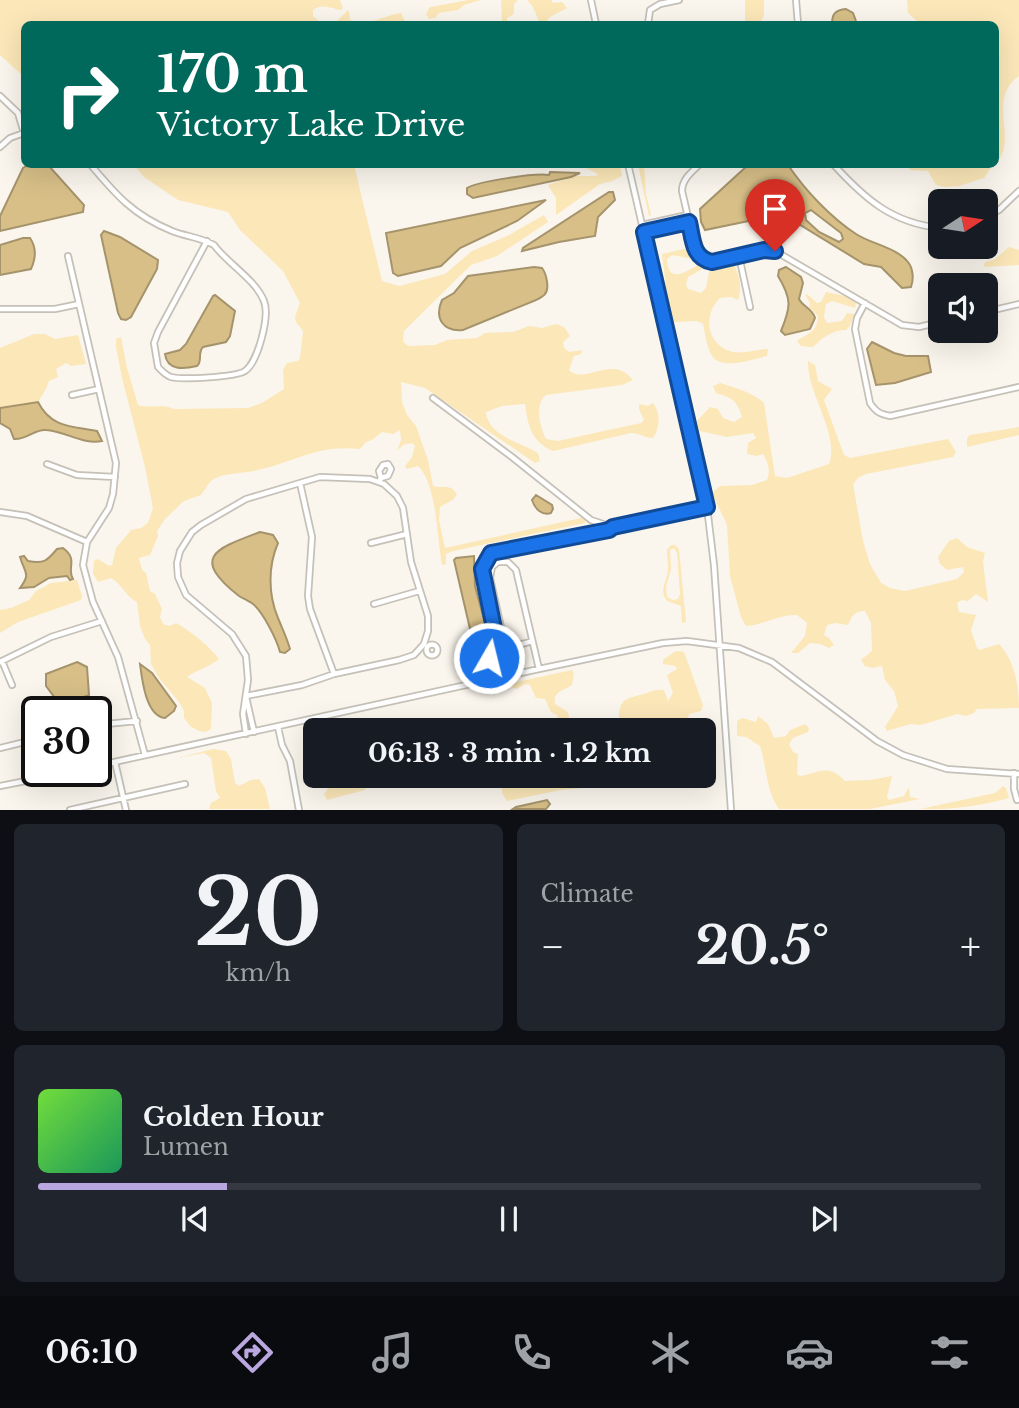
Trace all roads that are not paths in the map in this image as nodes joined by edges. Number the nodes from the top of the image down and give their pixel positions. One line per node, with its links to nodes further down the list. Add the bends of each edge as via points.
1 (591, 0): 4 (street)
2 (679, 0): 5 (street, via 650,10)
3 (796, 0): 6 (street)
4 (595, 21)
5 (648, 21)
6 (798, 21)
7 (0, 96): 8 (street, via 18,113)
8 (21, 123)
9 (21, 134): 10 (street)
10 (0, 148)
11 (93, 168): 22 (street, via 133,210 170,230)
12 (629, 168): 19 (street)
13 (696, 168): 17 (street, via 682,184)
14 (837, 168): 20 (street, via 860,193 902,220)
15 (1019, 191): 16 (street)
16 (998, 210)
17 (687, 215): 18 (street); 19 (street)
18 (689, 222): 21 (street); 24 (street, via 696,253 704,261)
19 (642, 225): 21 (street)
20 (928, 225)
21 (644, 232): 39 (street)
22 (207, 241): 22 (street, via 264,300 266,317 257,355 248,369 233,376 173,378 158,367 154,343)
23 (68, 256): 26 (street)
24 (738, 256): 25 (street, via 775,251); 28 (street)
25 (865, 303): 31 (street, via 902,325); 32 (street, via 857,318 855,340 875,411 890,415)
26 (79, 304): 29 (street); 33 (street)
27 (1019, 304): 30 (street)
28 (750, 307)
29 (0, 309)
30 (998, 309)
31 (928, 325)
32 (1019, 387)
33 (99, 389): 34 (street); 37 (street)
34 (72, 395)
35 (433, 398): 41 (street, via 591,520)
36 (47, 464): 37 (street, via 77,475)
37 (115, 477): 43 (street, via 108,508)
38 (300, 483): 42 (street, via 320,477 380,480 400,500); 52 (street, via 312,537 310,610); 55 (street, via 246,499 201,525 180,551 178,577 186,595 243,648 248,668)
39 (707, 507): 41 (street); 49 (street)
40 (0, 512): 43 (street, via 27,516)
41 (613, 527): 53 (street, via 488,555 482,569 496,638 489,658)
42 (407, 534): 44 (street); 45 (street)
43 (88, 542): 47 (street, via 85,577)
44 (371, 543)
45 (419, 591): 46 (street); 52 (street, via 428,616 426,646 410,657)
46 (374, 604)
47 (102, 621): 50 (street, via 59,634); 56 (street)
48 (532, 641): 48 (street, via 516,570 508,562 498,562 491,578 503,636 518,645); 51 (street)
49 (718, 643): 51 (street, via 663,643); 66 (street, via 772,662 877,741 903,755 947,769); 75 (street)
50 (1, 661): 54 (street)
51 (539, 668): 53 (street)
52 (334, 674): 55 (street)
53 (492, 679): 58 (street)
54 (12, 685)
55 (246, 696): 59 (street); 60 (street)
56 (137, 721): 57 (street); 63 (street)
57 (112, 723)
58 (278, 727): 59 (street); 74 (street)
59 (254, 732): 60 (street)
60 (246, 734): 63 (street)
61 (21, 743): 62 (street)
62 (0, 748)
63 (145, 755): 64 (street)
64 (115, 762): 65 (street); 70 (street)
65 (112, 763)
66 (1016, 774): 71 (street)
67 (21, 782): 69 (street)
68 (185, 785): 70 (street)
69 (0, 786)
70 (123, 797): 72 (street); 73 (street)
71 (1017, 800)
72 (70, 810)
73 (125, 810)
74 (299, 810)
75 (731, 810)

